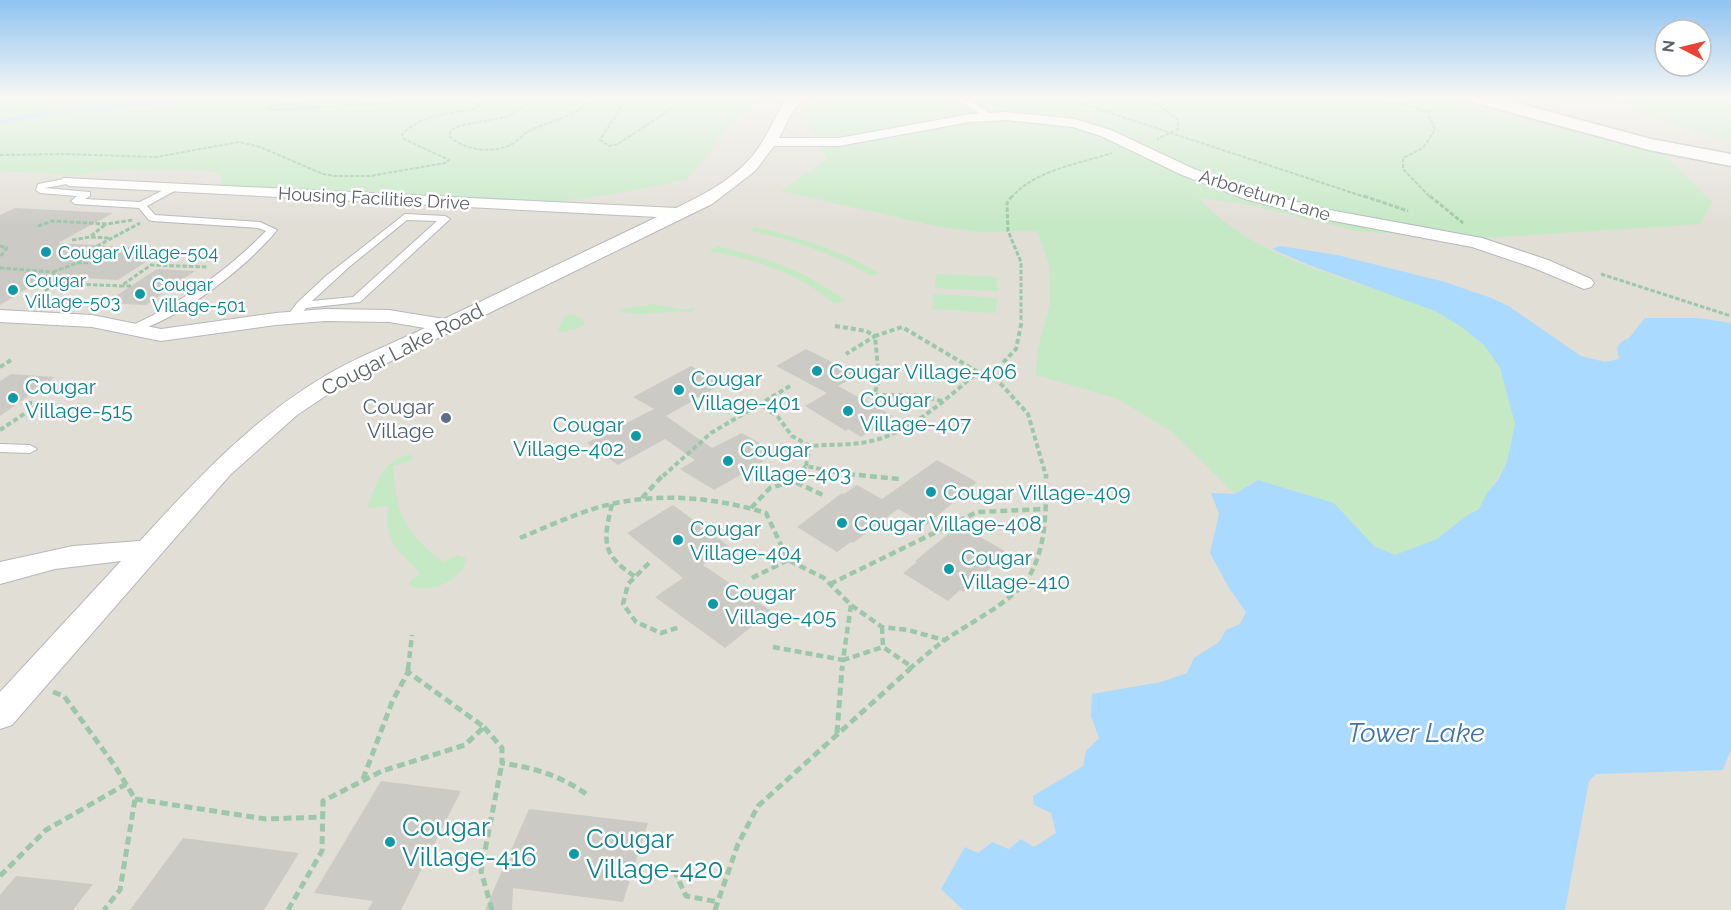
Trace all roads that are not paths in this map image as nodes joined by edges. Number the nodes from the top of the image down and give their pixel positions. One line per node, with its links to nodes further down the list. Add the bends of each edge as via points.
1 (846, 140): 5 (street, Arboretum Lane)
2 (1122, 140): 14 (street, Arboretum Lane, via 1188,172 1283,205 1476,242)
3 (1635, 140): 7 (main road)
4 (1674, 140): 6 (main road)
5 (770, 142): 13 (street, Cougar Lake Road, via 744,173)
6 (1731, 149)
7 (1731, 160)
8 (69, 181): 9 (street, Housing Facilities Drive); 11 (lane, via 41,186 40,190 87,194)
9 (173, 188): 12 (lane); 13 (street, Housing Facilities Drive)
10 (61, 200): 11 (lane)
11 (75, 201): 12 (lane)
12 (142, 205): 18 (lane, via 152,218 260,225 272,230 222,279 165,315)
13 (680, 214): 17 (street, Cougar Lake Road)
14 (1584, 283)
15 (297, 311): 15 (lane, via 405,217 445,219 356,300); 17 (street, via 389,316); 18 (street, via 179,334 160,335)
16 (9, 316): 18 (street, via 92,321)
17 (445, 325): 21 (street, Cougar Lake Road, via 334,380 289,410 221,469)
18 (134, 329)
19 (0, 448): 20 (lane)
20 (30, 449)
21 (147, 551): 22 (street, via 104,550 66,555); 23 (street, Cougar Lake Road)
22 (0, 573)
23 (0, 715)

